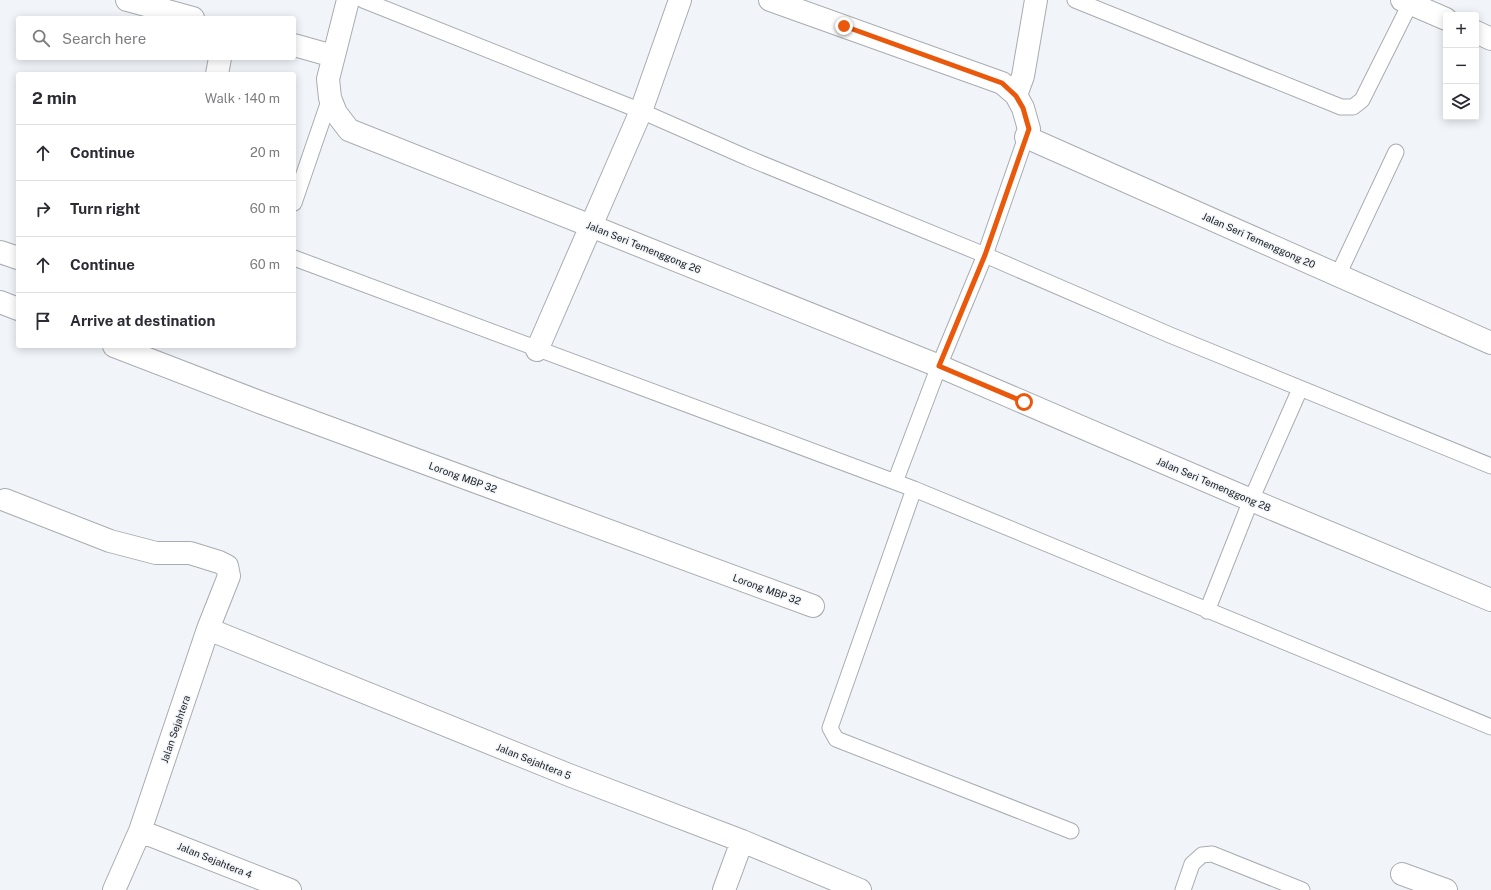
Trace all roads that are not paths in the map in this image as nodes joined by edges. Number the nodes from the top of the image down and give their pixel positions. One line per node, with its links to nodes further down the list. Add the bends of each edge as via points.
1 (127, 0): 9 (street)
2 (348, 0): 14 (street)
3 (363, 0): 19 (lane)
4 (680, 0): 19 (street)
5 (770, 0): 17 (street, via 1002,83)
6 (1036, 0): 17 (street, via 1023,76)
7 (1075, 0): 8 (lane, via 1341,108 1353,107 1362,100)
8 (1408, 1): 10 (street)
9 (186, 16)
10 (1443, 18)
11 (1479, 33): 12 (street)
12 (1491, 39)
13 (296, 46): 14 (street)
14 (333, 56): 18 (street, via 328,79)
15 (220, 60): 16 (street)
16 (217, 72)
17 (1016, 96): 20 (street, via 1023,108 1029,129)
18 (330, 98): 22 (lane); 23 (street, Jalan Seri Temenggong 26, via 336,113 349,130)
19 (641, 111): 23 (street); 25 (lane, via 748,158)
20 (1026, 137): 25 (lane); 28 (street, Jalan Seri Temenggong 20)
21 (1396, 152): 28 (lane)
22 (296, 198)
23 (592, 226): 33 (street); 34 (street, Jalan Seri Temenggong 26)
24 (0, 252): 26 (street)
25 (985, 255): 34 (lane); 35 (lane)
26 (16, 257)
27 (296, 259): 33 (lane)
28 (1338, 275): 31 (street, Jalan Seri Temenggong 20)
29 (0, 302): 30 (street)
30 (16, 308)
31 (1491, 342)
32 (119, 348): 42 (street, Lorong MBP 32)
33 (537, 350): 37 (lane)
34 (939, 366): 37 (lane); 40 (street, Jalan Seri Temenggong 28)
35 (1300, 389): 36 (lane); 40 (lane)
36 (1491, 466)
37 (895, 482): 38 (lane)
38 (914, 488): 43 (lane); 46 (lane, via 830,728 836,739)
39 (5, 500): 44 (street, Jalan Sejahtera, via 110,541 156,553 190,553 227,566 229,576)
40 (1251, 500): 41 (street, Jalan Seri Temenggong 28); 43 (lane)
41 (1491, 600)
42 (813, 606)
43 (1207, 611): 45 (lane)
44 (208, 629): 47 (street, Jalan Sejahtera); 48 (street, Jalan Sejahtera 5, via 562,772)
45 (1491, 727)
46 (1071, 830)
47 (140, 831): 50 (street, Jalan Sejahtera); 51 (street, Jalan Sejahtera 4)
48 (742, 841): 52 (street); 53 (street, Jalan Sejahtera 5)
49 (1402, 874): 56 (street)
50 (114, 890)
51 (290, 890)
52 (724, 890)
53 (860, 890)
54 (1183, 890): 55 (lane, via 1192,864 1202,855 1212,854)
55 (1302, 890)
56 (1446, 890)

